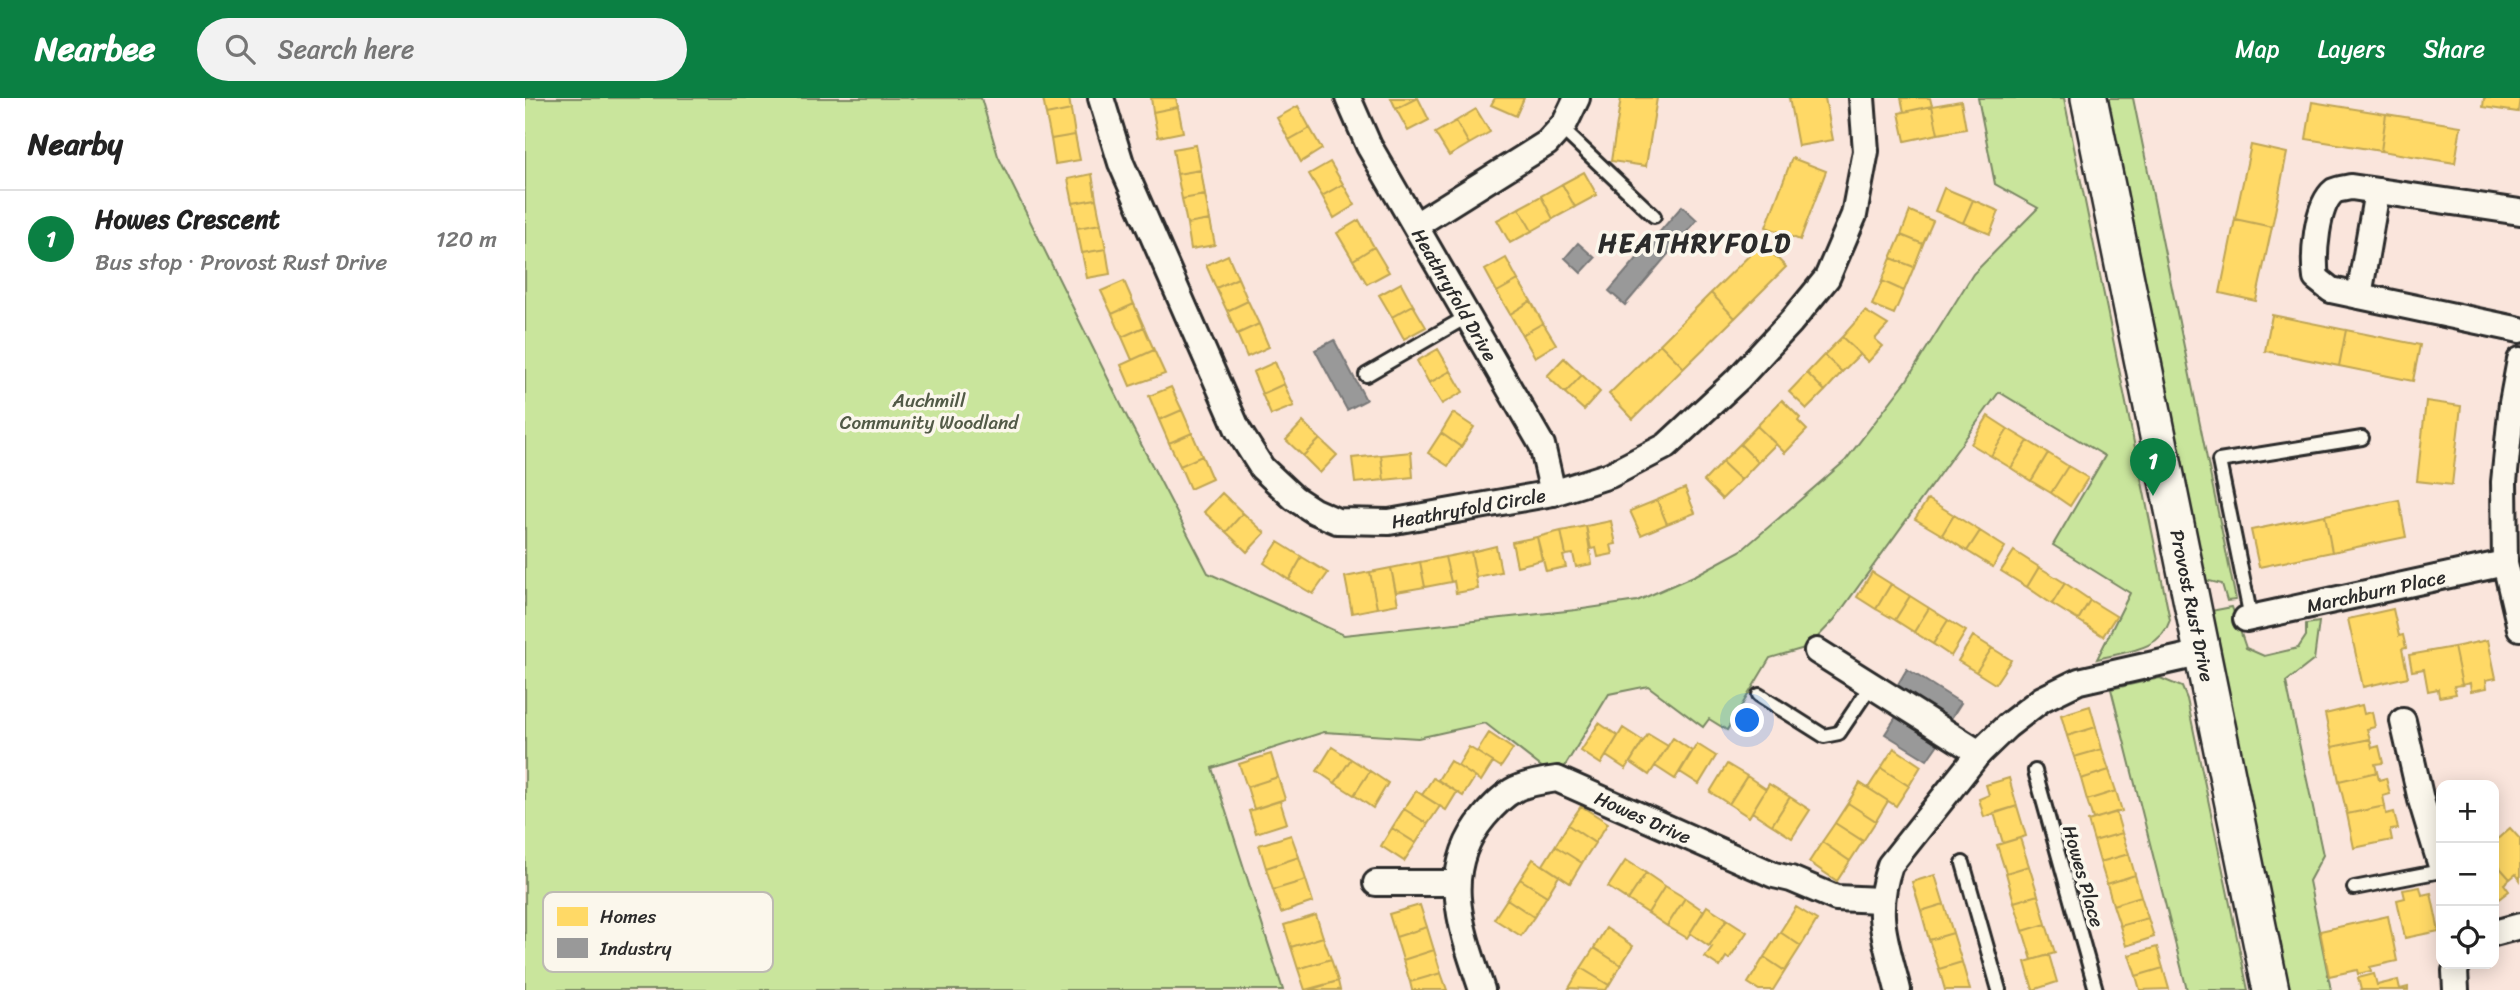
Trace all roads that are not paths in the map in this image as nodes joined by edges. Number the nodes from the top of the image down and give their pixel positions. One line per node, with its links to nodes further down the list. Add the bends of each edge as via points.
1 (1101, 98): 17 (street, Heathryfold Circle, via 1121,163 1238,430 1262,468 1294,498 1337,521 1389,522)
2 (1348, 98): 10 (street, Heathryfold Drive, via 1369,146)
3 (1577, 98): 6 (street)
4 (1863, 98): 17 (street, Heathryfold Circle, via 1866,151 1854,215 1827,278 1738,379 1666,446 1610,475)
5 (2089, 98): 22 (street, Provost Rust Drive)
6 (1561, 128): 9 (lane); 10 (street, via 1547,143)
7 (2377, 191): 8 (street); 11 (street); 11 (street, via 2335,190 2324,204 2313,259 2316,278 2331,290)
8 (2520, 212)
9 (1654, 216)
10 (1416, 225): 12 (street, Heathryfold Drive)
11 (2360, 296): 13 (street)
12 (1468, 316): 15 (lane); 17 (street, Heathryfold Drive, via 1542,445)
13 (2520, 330)
14 (2520, 360): 18 (street, via 2504,482)
15 (1366, 375)
16 (2362, 438): 19 (lane, via 2220,460)
17 (1553, 493)
18 (2505, 563): 19 (street, Marchburn Place); 20 (street)
19 (2248, 619)
20 (2520, 628)
21 (1817, 651): 23 (street)
22 (2203, 653): 26 (street, via 2079,681 2042,699); 43 (street, Provost Rust Drive)
23 (1872, 684): 24 (lane, via 1839,733 1824,736); 26 (street)
24 (1759, 695)
25 (2403, 721): 28 (street)
26 (1979, 753): 35 (street, via 1890,865)
27 (2035, 771): 42 (lane, Howes Place)
28 (2431, 798): 29 (street)
29 (2437, 843)
30 (1963, 863): 41 (lane)
31 (2436, 870): 34 (lane)
32 (1376, 883): 33 (street)
33 (1456, 883): 35 (street, Howes Drive, via 1461,856 1498,800 1526,783 1557,779 1774,876 1836,898); 39 (street, Howes Drive, via 1462,930)
34 (2354, 888)
35 (1881, 900): 40 (street)
36 (2520, 926): 37 (street)
37 (2499, 932)
38 (2456, 969): 44 (street)
39 (1482, 990)
40 (1898, 990)
41 (1999, 990)
42 (2096, 990)
43 (2271, 990)
44 (2456, 990)

